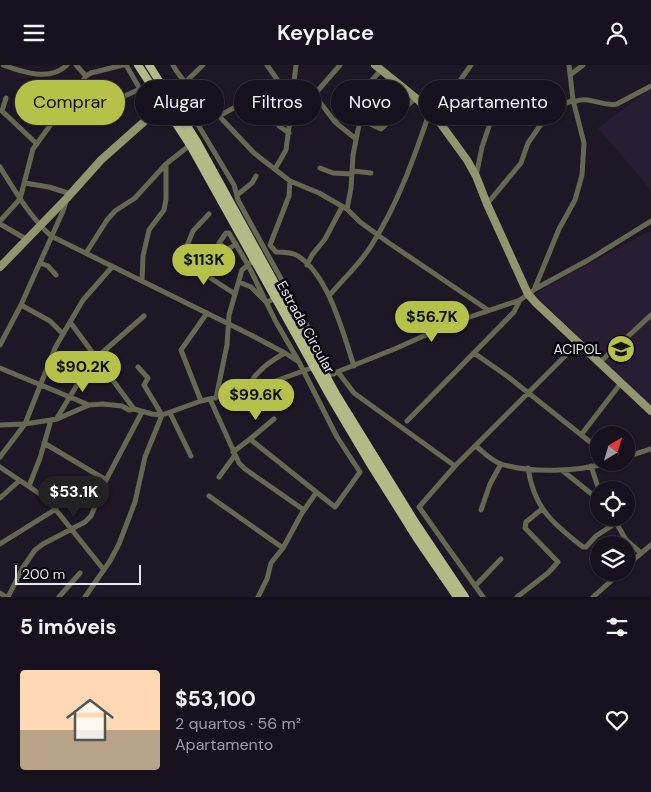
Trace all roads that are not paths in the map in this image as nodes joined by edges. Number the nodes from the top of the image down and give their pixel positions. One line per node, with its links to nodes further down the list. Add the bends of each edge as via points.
1 (2, 65): 15 (street)
2 (67, 65): 15 (street, via 60,71 44,74 24,73)
3 (76, 65): 18 (street)
4 (124, 65): 18 (street); 29 (street, via 140,89)
5 (138, 65): 19 (main road, Estrada Circular)
6 (148, 65): 20 (main road, Estrada Circular)
7 (173, 65): 21 (street)
8 (203, 65): 22 (street)
9 (267, 65): 23 (street)
10 (296, 65): 24 (street)
11 (340, 65): 27 (street)
12 (471, 65): 26 (street)
13 (569, 65): 17 (street)
14 (583, 65): 17 (street)
15 (16, 67)
16 (378, 68): 25 (street); 31 (street)
17 (570, 75): 33 (street)
18 (86, 76): 53 (street)
19 (148, 80)
20 (158, 80)
21 (183, 80)
22 (188, 80)
23 (278, 80)
24 (294, 80)
25 (370, 80)
26 (459, 80)
27 (321, 86)
28 (651, 86): 33 (street, via 612,105 583,99)
29 (125, 96)
30 (6, 98): 53 (street, via 2,111)
31 (416, 98): 32 (street); 35 (street)
32 (419, 101)
33 (573, 101): 70 (street, via 546,117 528,143 521,163); 93 (street, via 584,143 582,175 575,200)
34 (321, 103): 36 (street)
35 (409, 104)
36 (331, 117)
37 (224, 121): 58 (street, via 245,145)
38 (141, 125): 68 (street, via 101,160)
39 (178, 125): 54 (main road, Estrada Circular)
40 (187, 125): 83 (main road, Estrada Circular)
41 (198, 125): 67 (street, via 230,177)
42 (278, 125): 51 (street)
43 (290, 125): 51 (street)
44 (339, 125): 52 (street)
45 (360, 125): 52 (street)
46 (373, 125): 47 (street, via 381,129)
47 (386, 125)
48 (428, 125): 76 (street, via 402,188)
49 (441, 125): 62 (street)
50 (489, 125): 62 (street)
51 (289, 133): 58 (street, via 286,149)
52 (356, 139): 59 (street)
53 (37, 144): 65 (street, via 30,157)
54 (190, 145): 55 (street); 83 (main road, Estrada Circular)
55 (166, 164): 82 (street, via 135,198 115,211); 91 (street, via 164,209 148,231)
56 (0, 167): 66 (street)
57 (320, 167): 59 (street, via 333,173)
58 (274, 169): 64 (street)
59 (352, 173): 60 (street); 71 (street, via 352,188)
60 (371, 173)
61 (256, 176): 67 (street)
62 (476, 176): 70 (street)
63 (0, 177): 66 (street)
64 (290, 181): 71 (street); 81 (street, via 289,196 270,245)
65 (25, 183): 68 (street); 69 (street)
66 (10, 184): 69 (street)
67 (237, 195): 83 (street)
68 (69, 196): 75 (street); 77 (street)
69 (20, 199): 74 (street); 75 (street)
70 (487, 204): 93 (street)
71 (344, 208): 76 (street); 87 (street)
72 (209, 214): 84 (street, via 193,231 184,253)
73 (651, 221): 93 (street)
74 (0, 223): 78 (street)
75 (39, 225): 77 (street); 78 (street)
76 (378, 235): 95 (street, via 360,262); 100 (street)
77 (51, 236): 82 (street); 85 (street)
78 (26, 239): 88 (street)
79 (236, 244): 80 (street); 80 (street, via 226,233 219,243); 86 (street)
80 (227, 250): 84 (street, via 219,265)
81 (276, 252): 83 (street); 87 (street, via 298,256)
82 (86, 253): 89 (street)
83 (260, 254): 86 (street); 96 (main road, Estrada Circular); 119 (main road, Estrada Circular)
84 (209, 262): 94 (street, via 206,270 209,277)
85 (40, 263): 90 (street); 99 (street)
86 (248, 265): 92 (street, via 242,270); 98 (street)
87 (307, 265): 95 (street, via 320,278)
88 (0, 267)
89 (112, 267): 91 (street); 104 (street, via 83,300)
90 (56, 275)
91 (142, 281): 101 (street)
92 (239, 282): 94 (street); 98 (street, via 251,287)
93 (531, 292): 97 (street); 107 (street, via 536,303)
94 (235, 294): 105 (street)
95 (329, 296): 114 (street)
96 (275, 297): 98 (street); 116 (main road, Estrada Circular)
97 (520, 300): 100 (street); 110 (street, via 514,312)
98 (267, 303): 112 (street)
99 (21, 305): 106 (street, via 50,321); 108 (street)
100 (488, 310): 114 (street)
101 (207, 313): 105 (street); 126 (street, via 181,350)
102 (651, 315): 113 (street)
103 (144, 316): 111 (street)
104 (70, 322): 106 (street); 111 (street)
105 (228, 324): 109 (street); 125 (street, via 227,345)
106 (63, 334): 121 (street)
107 (578, 343): 113 (street); 123 (street)
108 (0, 345)
109 (285, 353): 112 (street); 122 (street, via 254,377)
110 (474, 353): 123 (street); 135 (street)
111 (97, 359): 124 (street); 128 (street)
112 (299, 362): 118 (street)
113 (599, 363): 120 (street)
114 (354, 366): 119 (street)
115 (138, 367): 132 (street, via 148,378 144,385)
116 (314, 367): 118 (street); 184 (main road, Estrada Circular, via 369,462)
117 (0, 368): 121 (street)
118 (304, 371): 122 (street); 158 (street, via 337,437 360,472 335,507)
119 (333, 374): 149 (street, via 354,393); 185 (main road, Estrada Circular, via 336,394)
120 (621, 383): 129 (street); 138 (street)
121 (40, 385): 124 (street); 136 (street)
122 (247, 390): 125 (street)
123 (528, 393): 138 (street); 142 (street)
124 (69, 397): 127 (street); 133 (street)
125 (213, 398): 126 (street); 144 (street)
126 (201, 401): 131 (street)
127 (90, 405): 128 (street); 133 (street)
128 (134, 409): 130 (street)
129 (651, 410)
130 (142, 412): 132 (street); 155 (street)
131 (170, 413): 132 (street); 146 (street)
132 (162, 415): 175 (street, via 145,457 135,502 119,544)
133 (54, 419): 136 (street); 141 (street)
134 (274, 419): 139 (street)
135 (407, 421)
136 (25, 424): 137 (street); 147 (street)
137 (0, 425)
138 (581, 435): 140 (street)
139 (250, 439): 144 (street); 158 (street)
140 (590, 442)
141 (44, 443): 155 (street); 157 (street)
142 (476, 446): 148 (street); 149 (street)
143 (651, 449): 145 (street)
144 (234, 453): 154 (street); 164 (street, via 245,469)
145 (635, 454)
146 (191, 456)
147 (0, 457)
148 (501, 464): 152 (street); 165 (street)
149 (455, 466): 178 (street, via 419,507)
150 (0, 467): 156 (street)
151 (590, 467): 153 (street)
152 (528, 468): 153 (street); 163 (street)
153 (563, 471): 159 (street)
154 (219, 477)
155 (106, 480): 168 (street, via 91,516)
156 (20, 481): 157 (street); 161 (street)
157 (29, 486): 162 (street)
158 (316, 493): 164 (street)
159 (590, 494)
160 (209, 496): 171 (street)
161 (0, 498)
162 (56, 509): 168 (street); 169 (street)
163 (542, 509): 166 (street, via 584,547); 187 (street, via 526,522 525,528 558,562)
164 (304, 510): 171 (street)
165 (481, 510)
166 (607, 526)
167 (617, 526): 172 (street, via 626,541)
168 (72, 529): 175 (street); 180 (street, via 35,550)
169 (0, 544)
170 (651, 545): 172 (street)
171 (283, 548): 183 (street, via 269,565 267,579)
172 (641, 553): 173 (street)
173 (635, 558)
174 (501, 559): 178 (street)
175 (104, 570): 182 (street)
176 (80, 573): 181 (street)
177 (611, 581): 188 (street)
178 (475, 586): 186 (street)
179 (0, 593): 180 (street)
180 (9, 597)
181 (59, 597)
182 (85, 597)
183 (258, 597)
184 (457, 597)
185 (465, 597)
186 (483, 597)
187 (517, 597)
188 (593, 597)

